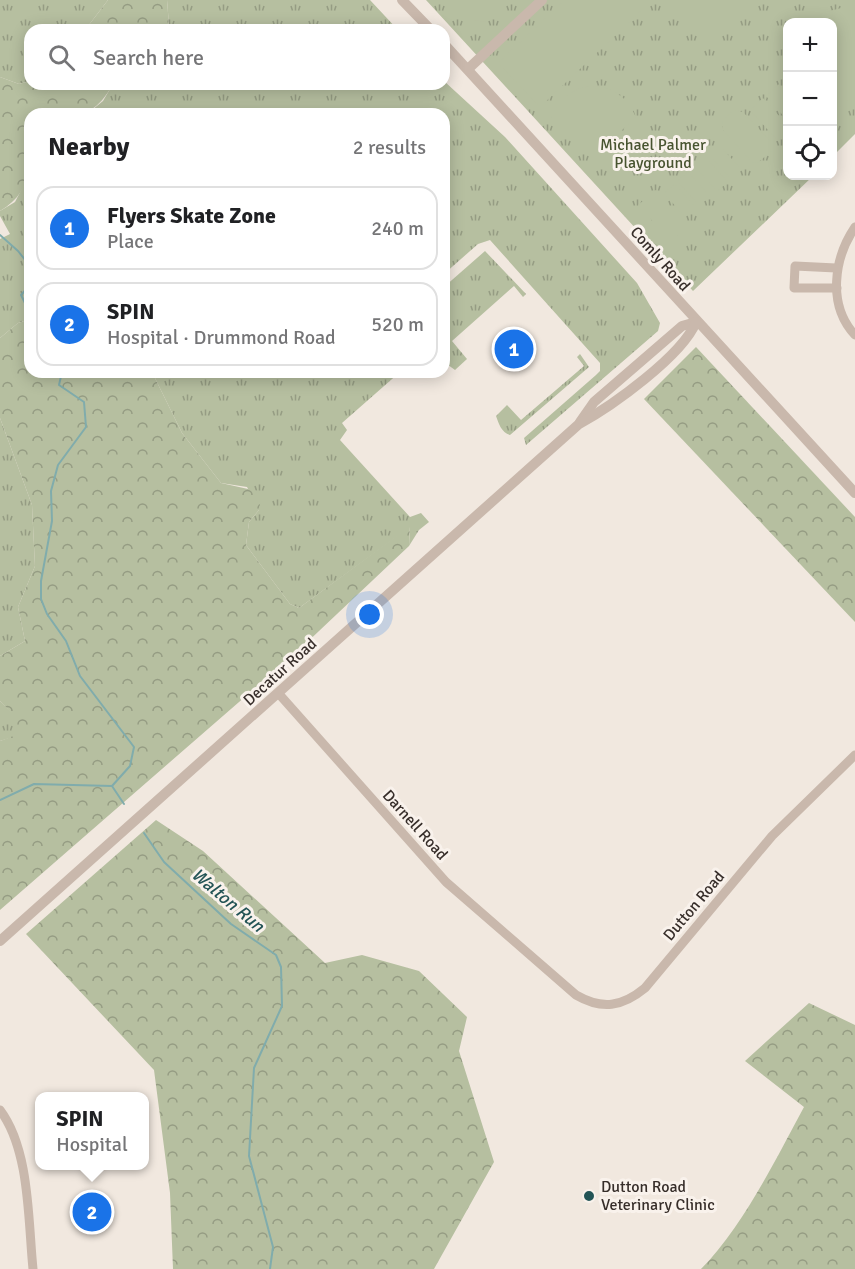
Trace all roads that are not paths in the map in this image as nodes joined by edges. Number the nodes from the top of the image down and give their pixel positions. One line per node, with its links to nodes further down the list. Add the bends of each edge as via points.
1 (402, 0): 3 (street)
2 (542, 0): 5 (street)
3 (425, 24)
4 (450, 50): 5 (street, Comly Road)
5 (468, 69): 9 (street, Comly Road)
6 (855, 227): 7 (street)
7 (836, 268): 8 (street); 8 (street, via 795,266 794,288)
8 (837, 288): 10 (street, via 844,319)
9 (696, 322): 11 (street, Comly Road); 12 (street, Decatur Road, via 682,326 594,402 579,424)
10 (855, 335)
11 (855, 493)
12 (279, 694): 14 (street, Decatur Road); 15 (street, Darnell Road, via 446,882)
13 (855, 755): 15 (street, Dutton Road, via 772,836 633,998 622,1004 592,1004)
14 (0, 941)
15 (540, 964)
16 (0, 1110): 17 (street, via 10,1123 20,1153)
17 (33, 1269)

